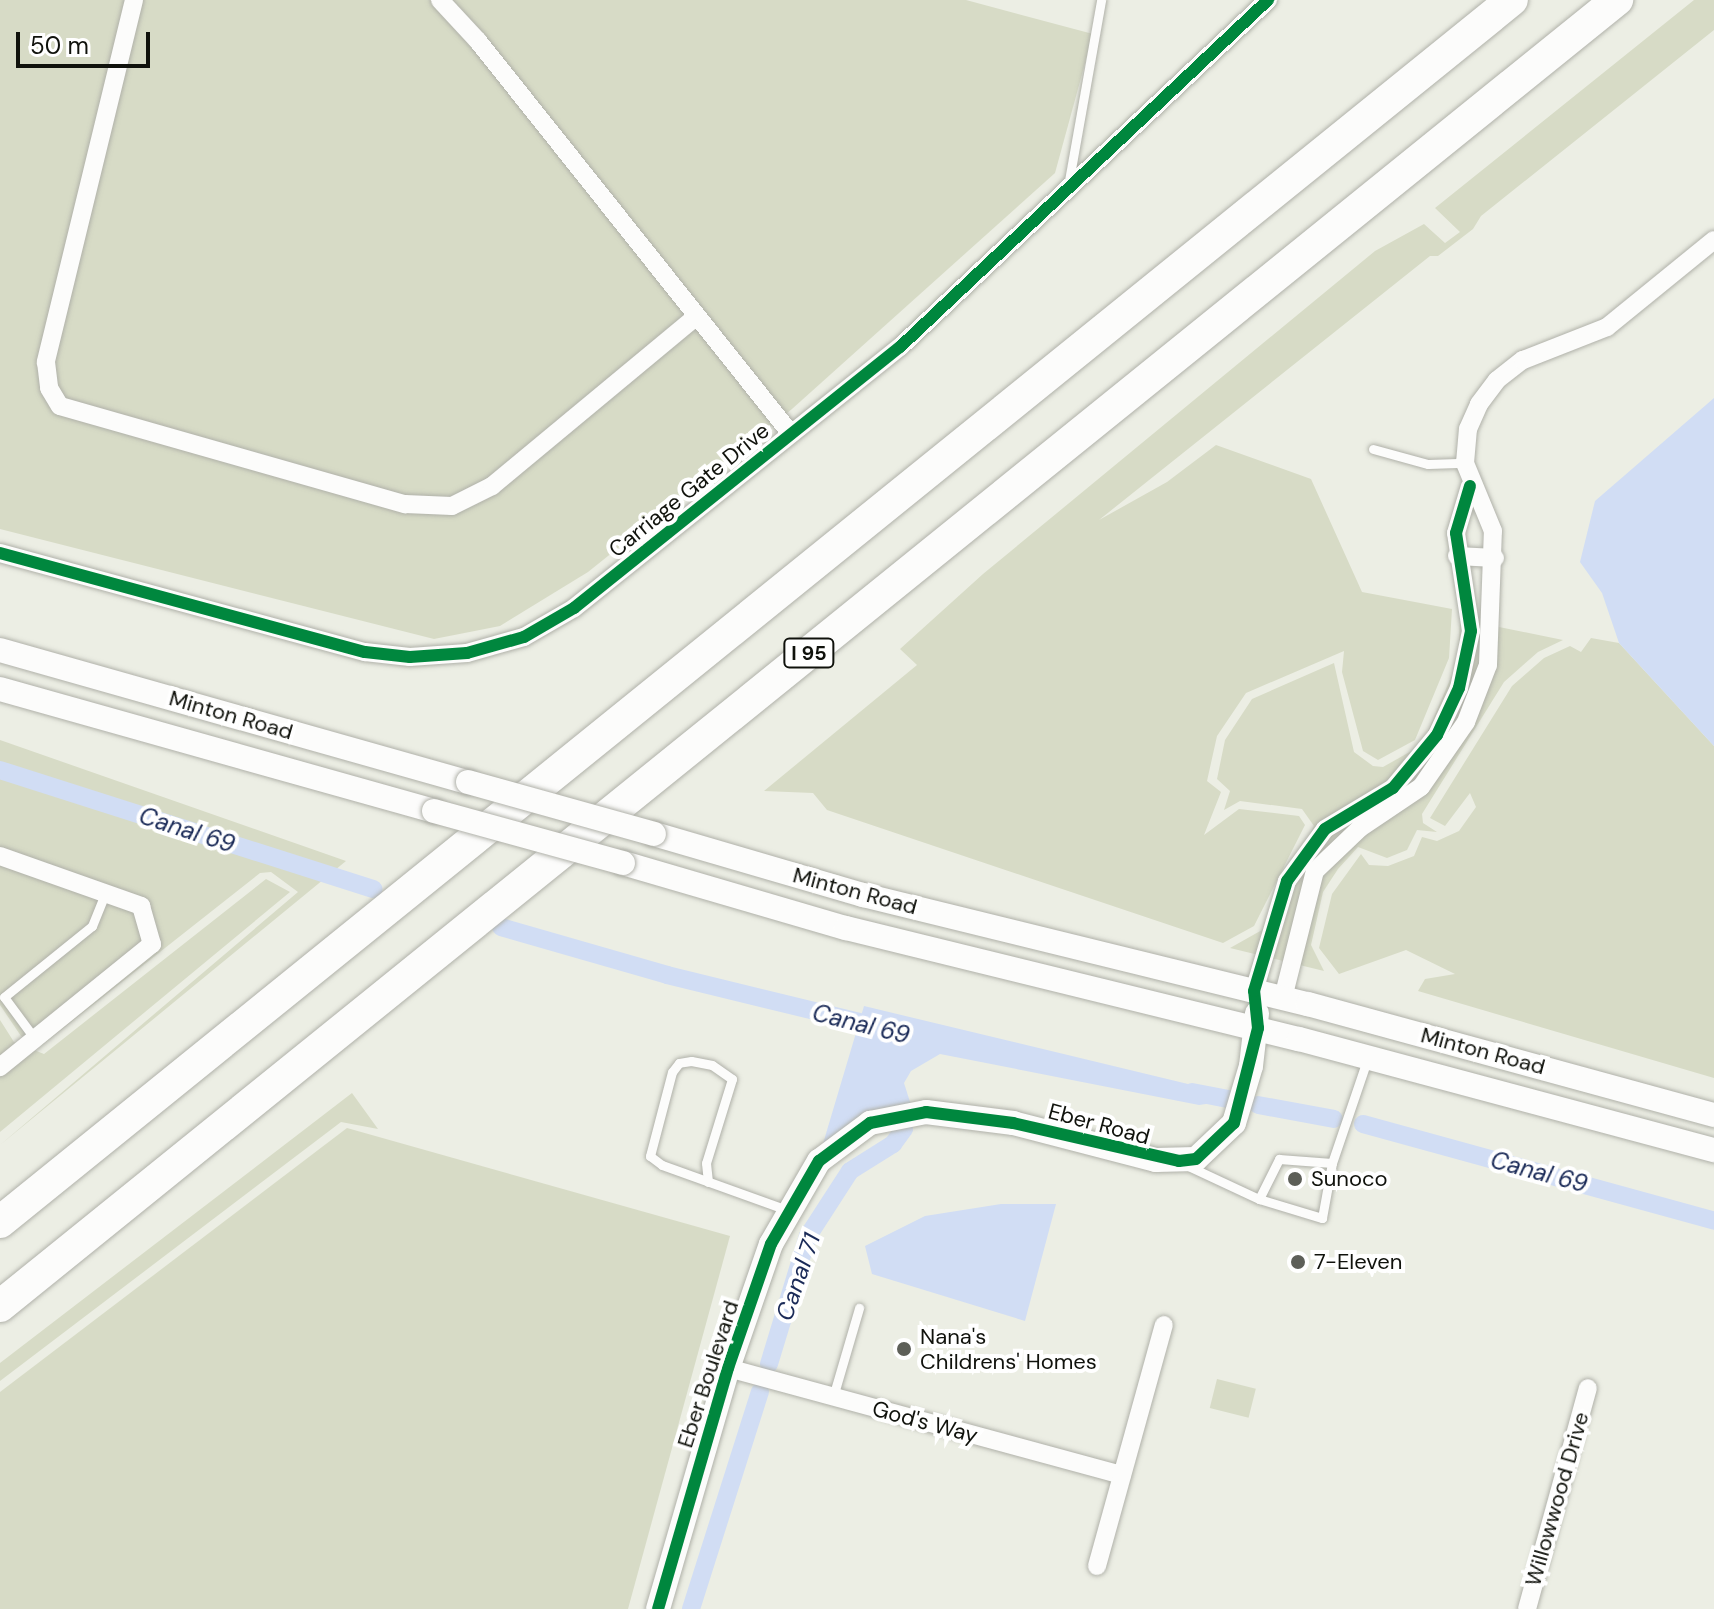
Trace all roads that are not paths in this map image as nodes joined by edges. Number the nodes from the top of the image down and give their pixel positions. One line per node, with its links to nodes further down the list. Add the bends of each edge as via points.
1 (134, 0): 9 (street, via 46,362 49,388 60,406 405,504 452,506 492,486)
2 (440, 0): 9 (street)
3 (1101, 0): 7 (lane)
4 (1268, 0): 7 (street, Carriage Gate Drive)
5 (1512, 0): 40 (highway)
6 (1617, 0): 41 (highway, I 95)
7 (1067, 193): 10 (street, Carriage Gate Drive, via 954,300)
8 (1714, 240): 12 (street, via 1607,327 1523,360 1497,380 1468,429)
9 (697, 316): 10 (street)
10 (791, 434): 14 (street, Carriage Gate Drive, via 574,608 524,637 467,653 410,657 365,652)
11 (1373, 449): 12 (lane, via 1428,464)
12 (1465, 463): 13 (street)
13 (1470, 486): 15 (street, via 1456,533); 16 (street, via 1493,531)
14 (0, 553)
15 (1457, 556): 16 (street); 18 (street)
16 (1495, 558): 17 (street)
17 (1493, 618): 18 (street); 22 (street, via 1488,665)
18 (1469, 624): 21 (street, via 1459,688)
19 (0, 650): 26 (main road, Minton Road, bridge, via 863,895)
20 (0, 689): 28 (main road, Minton Road, bridge, via 846,928)
21 (1448, 712): 22 (street); 23 (street, via 1437,735 1393,788)
22 (1466, 722): 23 (street, via 1421,787)
23 (1356, 820): 26 (street, via 1325,829 1287,881); 27 (street, via 1315,871)
24 (0, 856): 25 (street)
25 (105, 893): 29 (lane, via 92,926 4,997); 29 (street, via 141,906 152,944)
26 (1254, 991): 27 (main road, Minton Road); 28 (main road)
27 (1283, 998): 28 (main road); 32 (main road, Minton Road)
28 (1258, 1028): 30 (main road, Minton Road); 35 (main road, via 1234,1123 1196,1159)
29 (35, 1039): 31 (street)
30 (1368, 1057): 33 (main road, Minton Road); 36 (lane)
31 (0, 1067)
32 (1714, 1115)
33 (1714, 1150)
34 (819, 1161): 35 (main road, Eber Road, via 870,1123 926,1112 1013,1123); 39 (main road, Eber Boulevard)
35 (1179, 1161): 38 (lane)
36 (1332, 1163): 38 (lane, via 1279,1159); 38 (lane, via 1322,1218)
37 (708, 1182): 37 (lane, via 706,1163 732,1079 712,1065 679,1063 650,1156); 39 (lane)
38 (1259, 1199)
39 (790, 1211): 44 (main road, Eber Boulevard, via 771,1244)
40 (0, 1222)
41 (0, 1306)
42 (859, 1308): 46 (lane)
43 (1164, 1325): 47 (street)
44 (728, 1368): 46 (street, God's Way); 49 (main road, Eber Boulevard)
45 (1588, 1388): 50 (street, Willowwood Drive)
46 (833, 1397): 47 (street, God's Way)
47 (1122, 1475): 48 (street)
48 (1097, 1566)
49 (658, 1609)
50 (1527, 1609)

